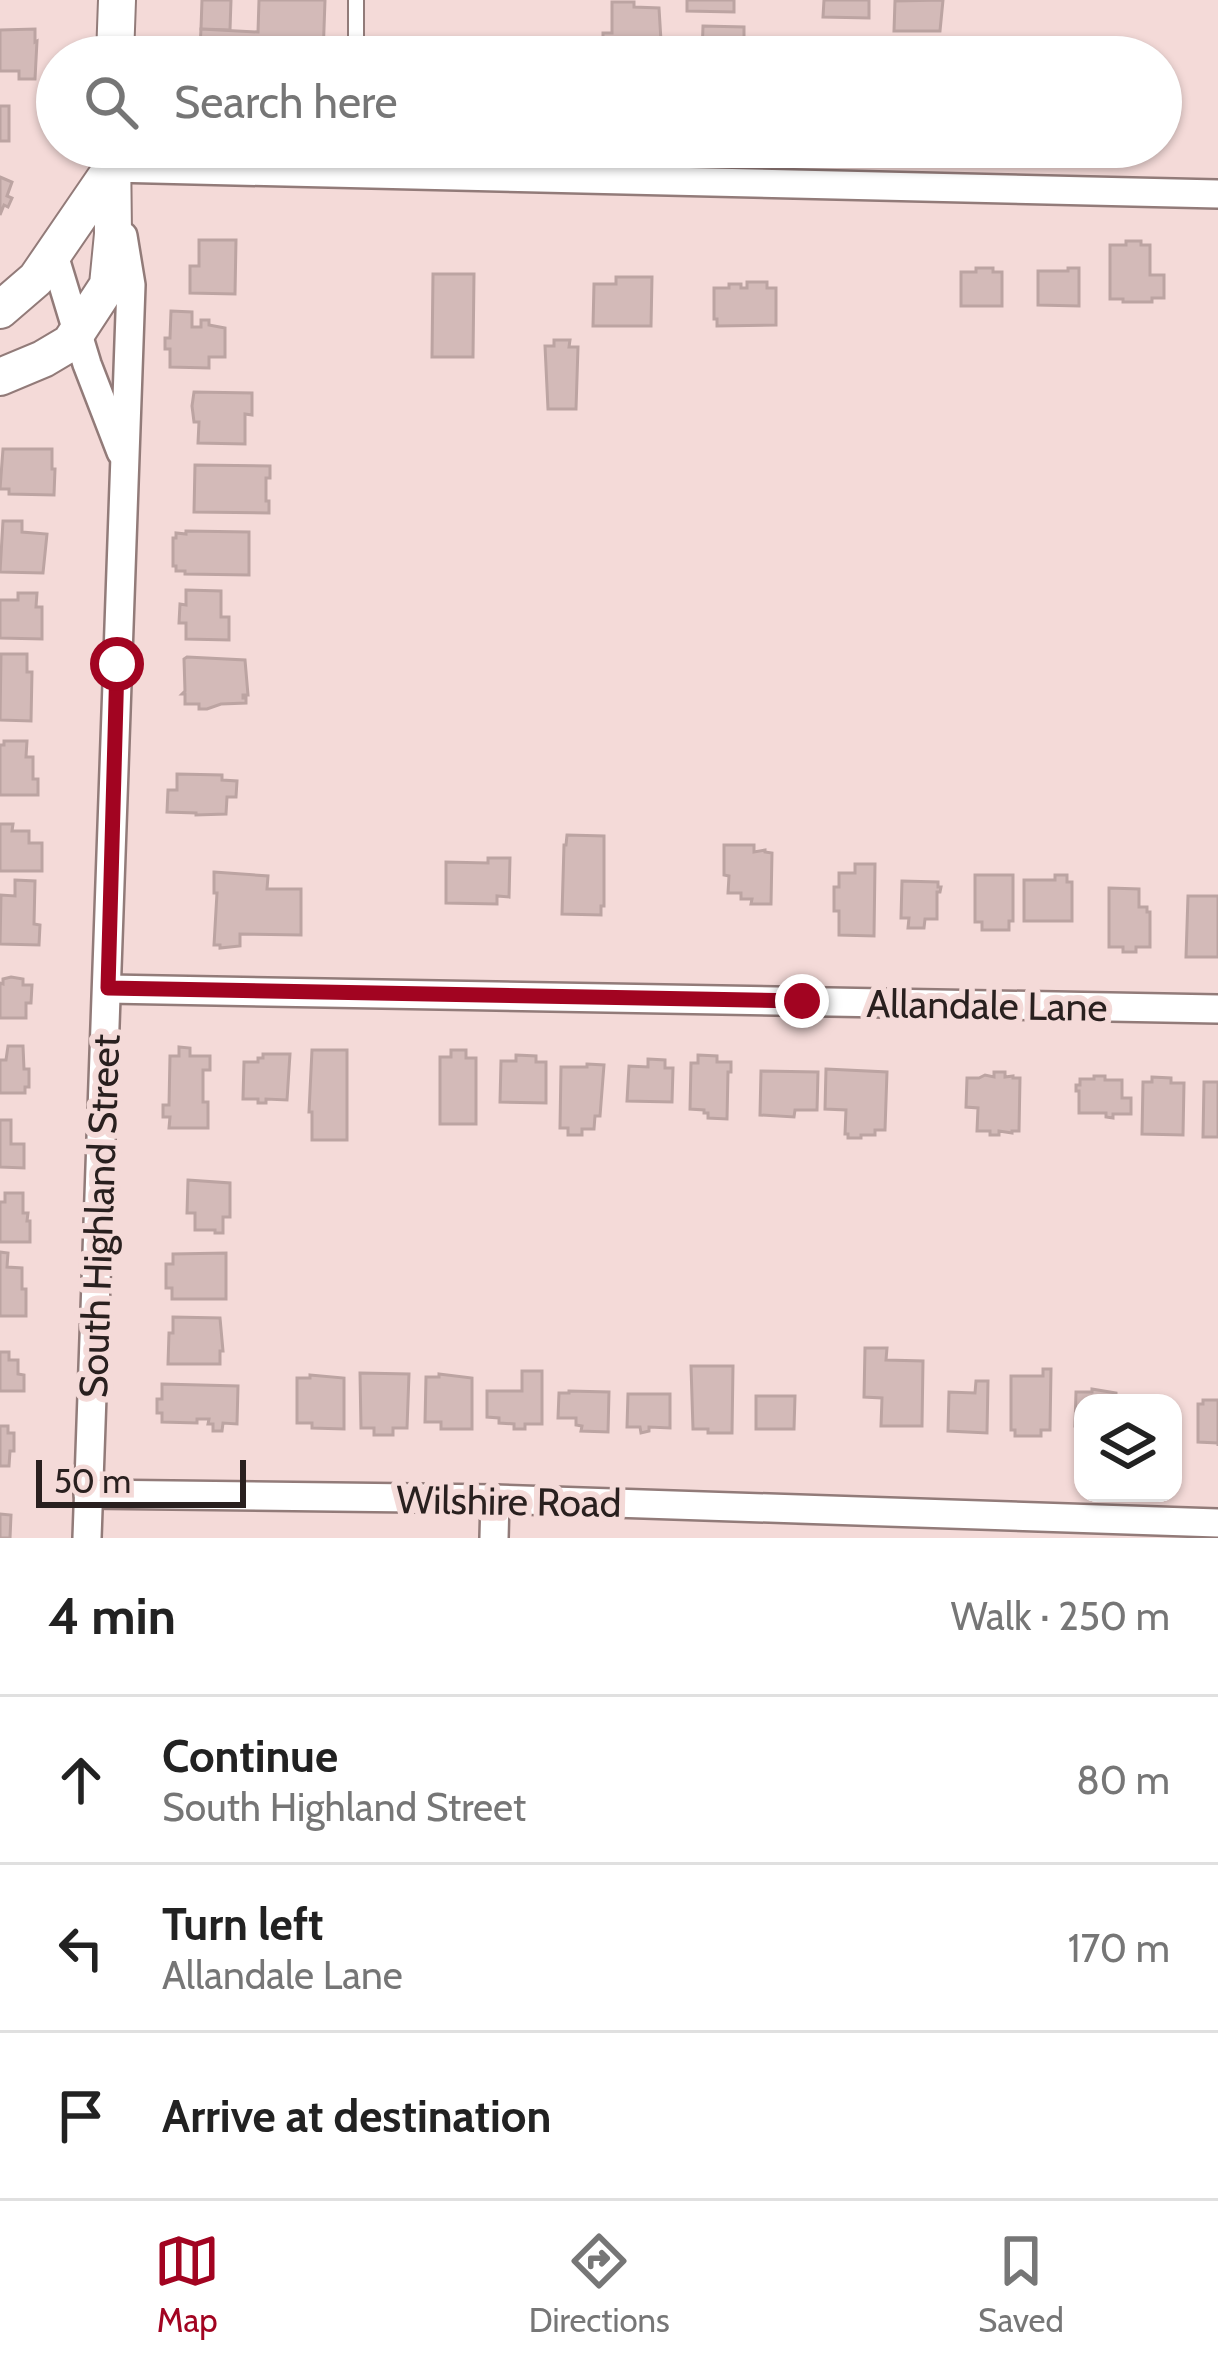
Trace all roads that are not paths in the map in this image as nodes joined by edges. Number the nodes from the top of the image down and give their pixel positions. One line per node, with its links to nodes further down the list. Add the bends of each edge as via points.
1 (117, 0): 3 (main road)
2 (356, 0): 4 (lane)
3 (116, 36)
4 (356, 36)
5 (106, 168): 10 (main road)
6 (112, 168): 12 (main road, via 108,285)
7 (113, 168): 14 (street, South Highland Street, via 130,285)
8 (558, 168): 9 (street)
9 (1218, 194)
10 (54, 255): 11 (main road); 12 (street, South Highland Street)
11 (0, 310)
12 (78, 332): 13 (main road); 14 (street, South Highland Street)
13 (0, 377)
14 (125, 461): 15 (street, South Highland Street)
15 (108, 988): 16 (street, Allandale Lane); 17 (street, South Highland Street)
16 (1218, 1009)
17 (88, 1494): 18 (street, Wilshire Road); 20 (street, South Highland Street)
18 (494, 1499): 19 (street, Wilshire Road); 21 (street)
19 (1218, 1523)
20 (87, 1538)
21 (494, 1538)

